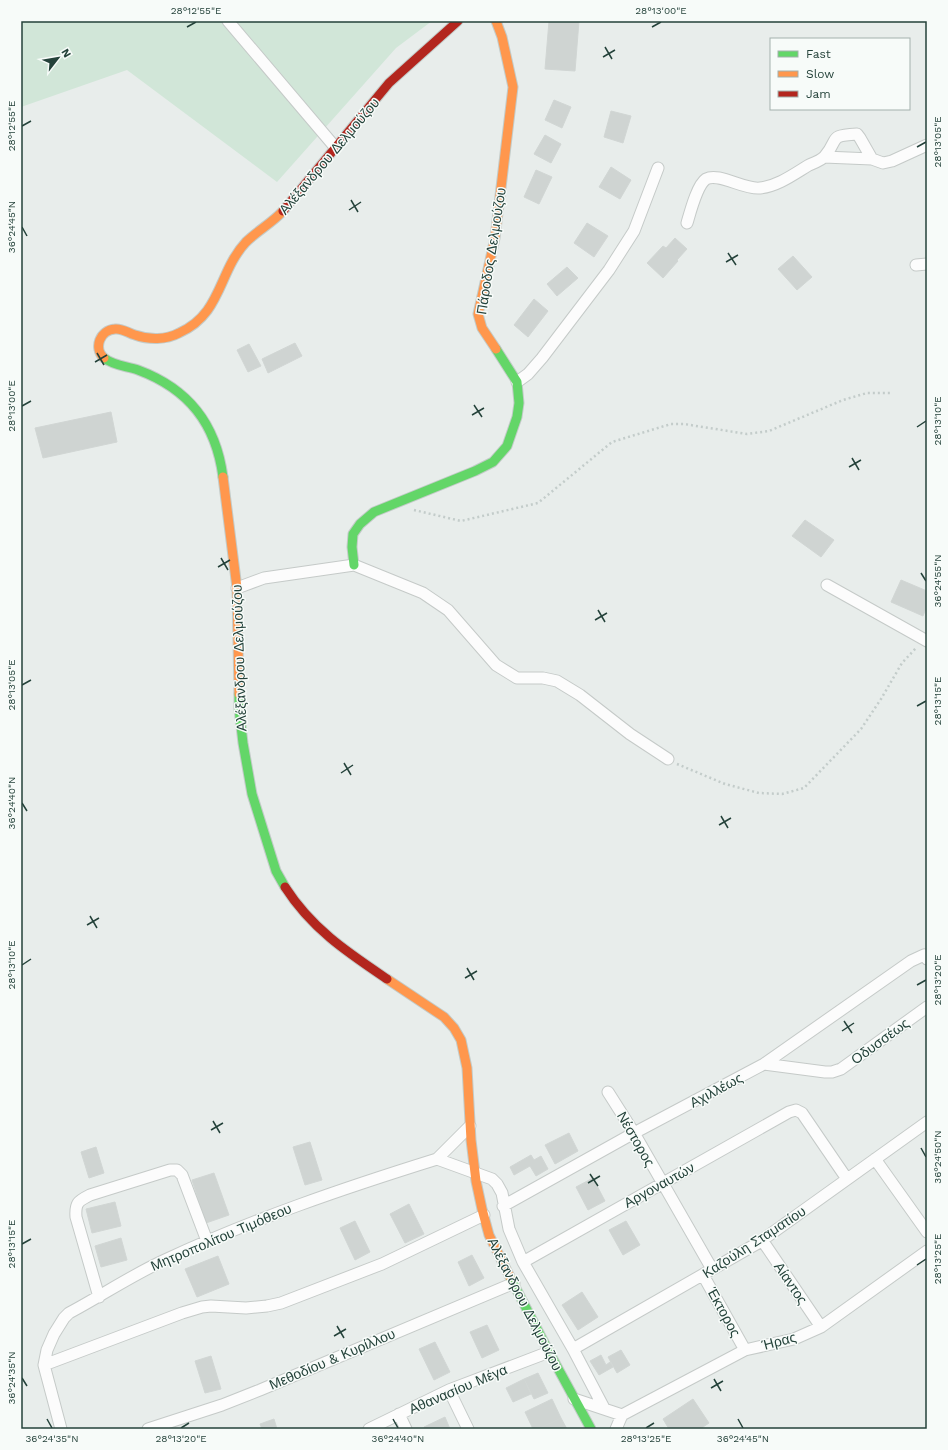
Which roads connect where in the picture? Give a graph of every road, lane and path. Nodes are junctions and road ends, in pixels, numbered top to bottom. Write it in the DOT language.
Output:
graph roads {
  1 [pos="228,21"];
  2 [pos="458,21"];
  3 [pos="496,21"];
  4 [pos="927,145"];
  5 [pos="335,147"];
  6 [pos="824,157"];
  7 [pos="872,159"];
  8 [pos="658,168"];
  9 [pos="687,224"];
  10 [pos="927,264"];
  11 [pos="916,265"];
  12 [pos="517,382"];
  13 [pos="890,393"];
  14 [pos="412,510"];
  15 [pos="354,566"];
  16 [pos="827,585"];
  17 [pos="237,588"];
  18 [pos="926,640"];
  19 [pos="668,759"];
  20 [pos="922,958"];
  21 [pos="927,1007"];
  22 [pos="764,1064"];
  23 [pos="608,1092"];
  24 [pos="927,1122"];
  25 [pos="470,1126"];
  26 [pos="634,1133"];
  27 [pos="437,1159"];
  28 [pos="875,1159"];
  29 [pos="476,1174"];
  30 [pos="847,1179"];
  31 [pos="662,1183"];
  32 [pos="503,1206"];
  33 [pos="484,1215"];
  34 [pos="927,1232"];
  35 [pos="762,1240"];
  36 [pos="207,1241"];
  37 [pos="927,1251"];
  38 [pos="523,1262"];
  39 [pos="707,1272"];
  40 [pos="514,1283"];
  41 [pos="99,1297"];
  42 [pos="821,1327"];
  43 [pos="573,1349"];
  44 [pos="745,1350"];
  45 [pos="549,1352"];
  46 [pos="44,1365"];
  47 [pos="449,1390"];
  48 [pos="574,1399"];
  49 [pos="604,1408"];
  50 [pos="399,1414"];
  51 [pos="622,1415"];
  52 [pos="61,1429"];
  53 [pos="148,1429"];
  54 [pos="368,1429"];
  55 [pos="406,1429"];
  56 [pos="468,1429"];
  57 [pos="591,1429"];
  58 [pos="616,1429"];
  1 -- 5 [label="street"];
  2 -- 5 [label="street, Αλέξανδρου Δελμούζου"];
  3 -- 12 [label="street, Πάροδος Δελμούζου"];
  4 -- 7 [label="street"];
  5 -- 17 [label="street, Αλέξανδρου Δελμούζου"];
  6 -- 7 [label="street"];
  6 -- 7 [label="street"];
  6 -- 9 [label="street"];
  8 -- 12 [label="street"];
  10 -- 11 [label="street"];
  12 -- 15 [label="street"];
  13 -- 14 [label="path"];
  15 -- 17 [label="street"];
  15 -- 19 [label="street"];
  16 -- 18 [label="street"];
  17 -- 25 [label="street, Αλέξανδρου Δελμούζου"];
  18 -- 19 [label="path"];
  20 -- 22 [label="street, Αχιλλέως"];
  21 -- 22 [label="street, Οδυσσέως"];
  22 -- 26 [label="street, Αχιλλέως"];
  23 -- 26 [label="street, Νέστορος"];
  24 -- 28 [label="street, Καζούλη Σταματίου"];
  25 -- 27 [label="street"];
  25 -- 29 [label="street, Αλέξανδρου Δελμούζου"];
  26 -- 31 [label="street, Νέστορος"];
  26 -- 32 [label="street, Αχιλλέως"];
  27 -- 29 [label="street"];
  27 -- 36 [label="street, Μητροπολίτου Τιμόθεου"];
  28 -- 30 [label="street, Καζούλη Σταματίου"];
  28 -- 34 [label="street"];
  29 -- 32 [label="street, Αλέξανδρου Δελμούζου"];
  29 -- 33 [label="street, Αλέξανδρου Δελμούζου"];
  30 -- 31 [label="street, Αργοναυτών"];
  30 -- 35 [label="street, Καζούλη Σταματίου"];
  31 -- 38 [label="street, Αργοναυτών"];
  31 -- 39 [label="street, Νέστορος"];
  32 -- 38 [label="street, Αλέξανδρου Δελμούζου"];
  33 -- 40 [label="street, Αλέξανδρου Δελμούζου"];
  33 -- 46 [label="street"];
  35 -- 39 [label="street, Καζούλη Σταματίου"];
  35 -- 42 [label="street, Αίαντος"];
  36 -- 41 [label="street, Μητροπολίτου Τιμόθεου"];
  36 -- 41 [label="street"];
  37 -- 42 [label="street, Ήρας"];
  38 -- 43 [label="street, Αλέξανδρου Δελμούζου"];
  39 -- 43 [label="street, Καζούλη Σταματίου"];
  39 -- 44 [label="street, Έκτορος"];
  40 -- 45 [label="street, Αλέξανδρου Δελμούζου"];
  40 -- 53 [label="street, Μεθοδίου & Κυρίλλου"];
  41 -- 46 [label="street, Μητροπολίτου Τιμόθεου"];
  42 -- 44 [label="street, Ήρας"];
  43 -- 49 [label="street, Αλέξανδρου Δελμούζου"];
  44 -- 51 [label="street, Ήρας"];
  45 -- 47 [label="street, Αθανασίου Μέγα"];
  45 -- 48 [label="street, Αλέξανδρου Δελμούζου"];
  46 -- 52 [label="street"];
  47 -- 50 [label="street, Αθανασίου Μέγα"];
  47 -- 56 [label="street"];
  48 -- 49 [label="street"];
  48 -- 57 [label="street, Αλέξανδρου Δελμούζου"];
  49 -- 51 [label="street"];
  50 -- 54 [label="street, Αθανασίου Μέγα"];
  50 -- 55 [label="street"];
  51 -- 58 [label="street"];
}
